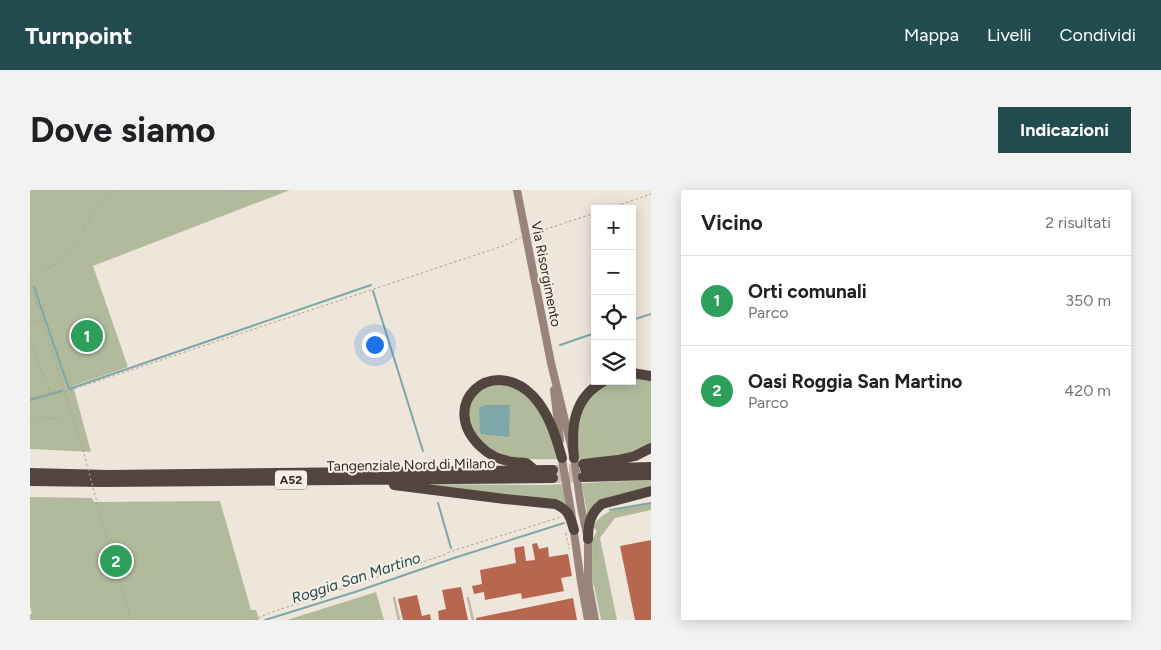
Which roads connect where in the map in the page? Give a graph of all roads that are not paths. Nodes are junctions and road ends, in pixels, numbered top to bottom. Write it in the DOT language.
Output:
graph roads {
  1 [pos="517,190"];
  2 [pos="551,363"];
  3 [pos="636,374"];
  4 [pos="651,376"];
  5 [pos="598,385"];
  6 [pos="651,448"];
  7 [pos="562,458"];
  8 [pos="574,458"];
  9 [pos="651,467"];
  10 [pos="535,470"];
  11 [pos="583,470"];
  12 [pos="30,473"];
  13 [pos="651,474"];
  14 [pos="30,480"];
  15 [pos="251,481"];
  16 [pos="651,491"];
  17 [pos="574,530"];
  18 [pos="588,539"];
  19 [pos="394,598"];
  20 [pos="468,598"];
  21 [pos="399,620"];
  22 [pos="473,620"];
  23 [pos="588,620"];
  24 [pos="595,620"];
  1 -- 2 [label="street, Via Risorgimento"];
  2 -- 7 [label="street, Via Risorgimento"];
  2 -- 8 [label="street, Via Risorgimento"];
  3 -- 4 [label="highway"];
  5 -- 8 [label="highway"];
  6 -- 11 [label="highway"];
  7 -- 10 [label="highway, A52"];
  7 -- 17 [label="street, Via Risorgimento"];
  8 -- 18 [label="street, Via Risorgimento"];
  9 -- 11 [label="highway"];
  10 -- 12 [label="highway, Tangenziale Nord di Milano / A52"];
  10 -- 15 [label="highway, Tangenziale Nord di Milano / A52"];
  11 -- 13 [label="highway"];
  14 -- 15 [label="highway, Tangenziale Nord di Milano / A52"];
  15 -- 17 [label="highway, A52"];
  16 -- 18 [label="highway"];
  17 -- 23 [label="street, Via Risorgimento"];
  18 -- 24 [label="street, Via Risorgimento"];
  19 -- 21 [label="lane"];
  20 -- 22 [label="lane"];
}
